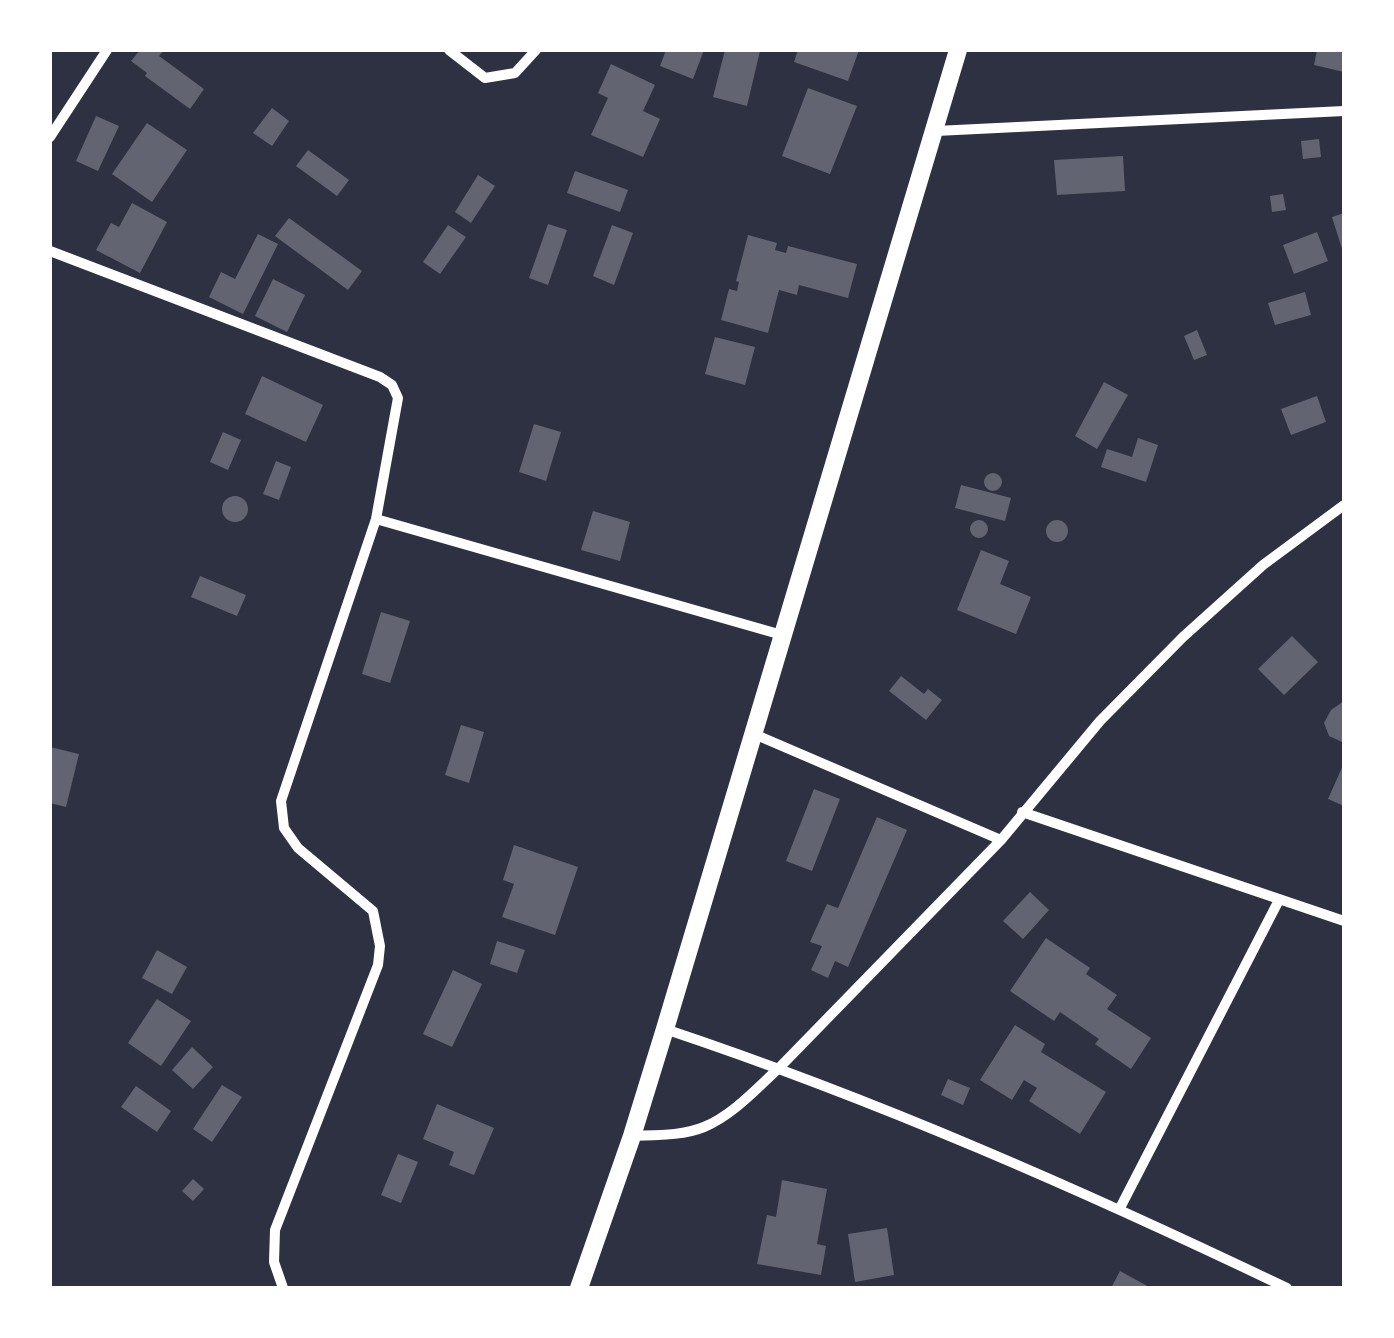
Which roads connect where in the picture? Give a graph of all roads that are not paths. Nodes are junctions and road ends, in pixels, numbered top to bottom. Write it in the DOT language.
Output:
graph roads {
  1 [pos="107,50"];
  2 [pos="449,50"];
  3 [pos="536,50"];
  4 [pos="958,50"];
  5 [pos="1344,111"];
  6 [pos="936,132"];
  7 [pos="50,137"];
  8 [pos="50,252"];
  9 [pos="1344,506"];
  10 [pos="376,519"];
  11 [pos="782,635"];
  12 [pos="754,734"];
  13 [pos="1022,812"];
  14 [pos="1001,840"];
  15 [pos="1278,900"];
  16 [pos="1344,920"];
  17 [pos="665,1029"];
  18 [pos="780,1067"];
  19 [pos="632,1136"];
  20 [pos="1120,1208"];
  21 [pos="282,1288"];
  22 [pos="579,1288"];
  23 [pos="1287,1288"];
  1 -- 7 [label="street"];
  2 -- 3 [label="street"];
  4 -- 6 [label="street"];
  5 -- 6 [label="street"];
  6 -- 11 [label="street"];
  8 -- 10 [label="street"];
  9 -- 13 [label="street"];
  10 -- 11 [label="street"];
  10 -- 21 [label="street"];
  11 -- 12 [label="street"];
  12 -- 14 [label="street"];
  12 -- 17 [label="street"];
  13 -- 14 [label="street"];
  13 -- 15 [label="street"];
  14 -- 18 [label="street"];
  15 -- 16 [label="street"];
  15 -- 20 [label="street"];
  17 -- 18 [label="street"];
  17 -- 19 [label="street"];
  18 -- 19 [label="street"];
  18 -- 20 [label="street"];
  19 -- 22 [label="street"];
  20 -- 23 [label="street"];
}
